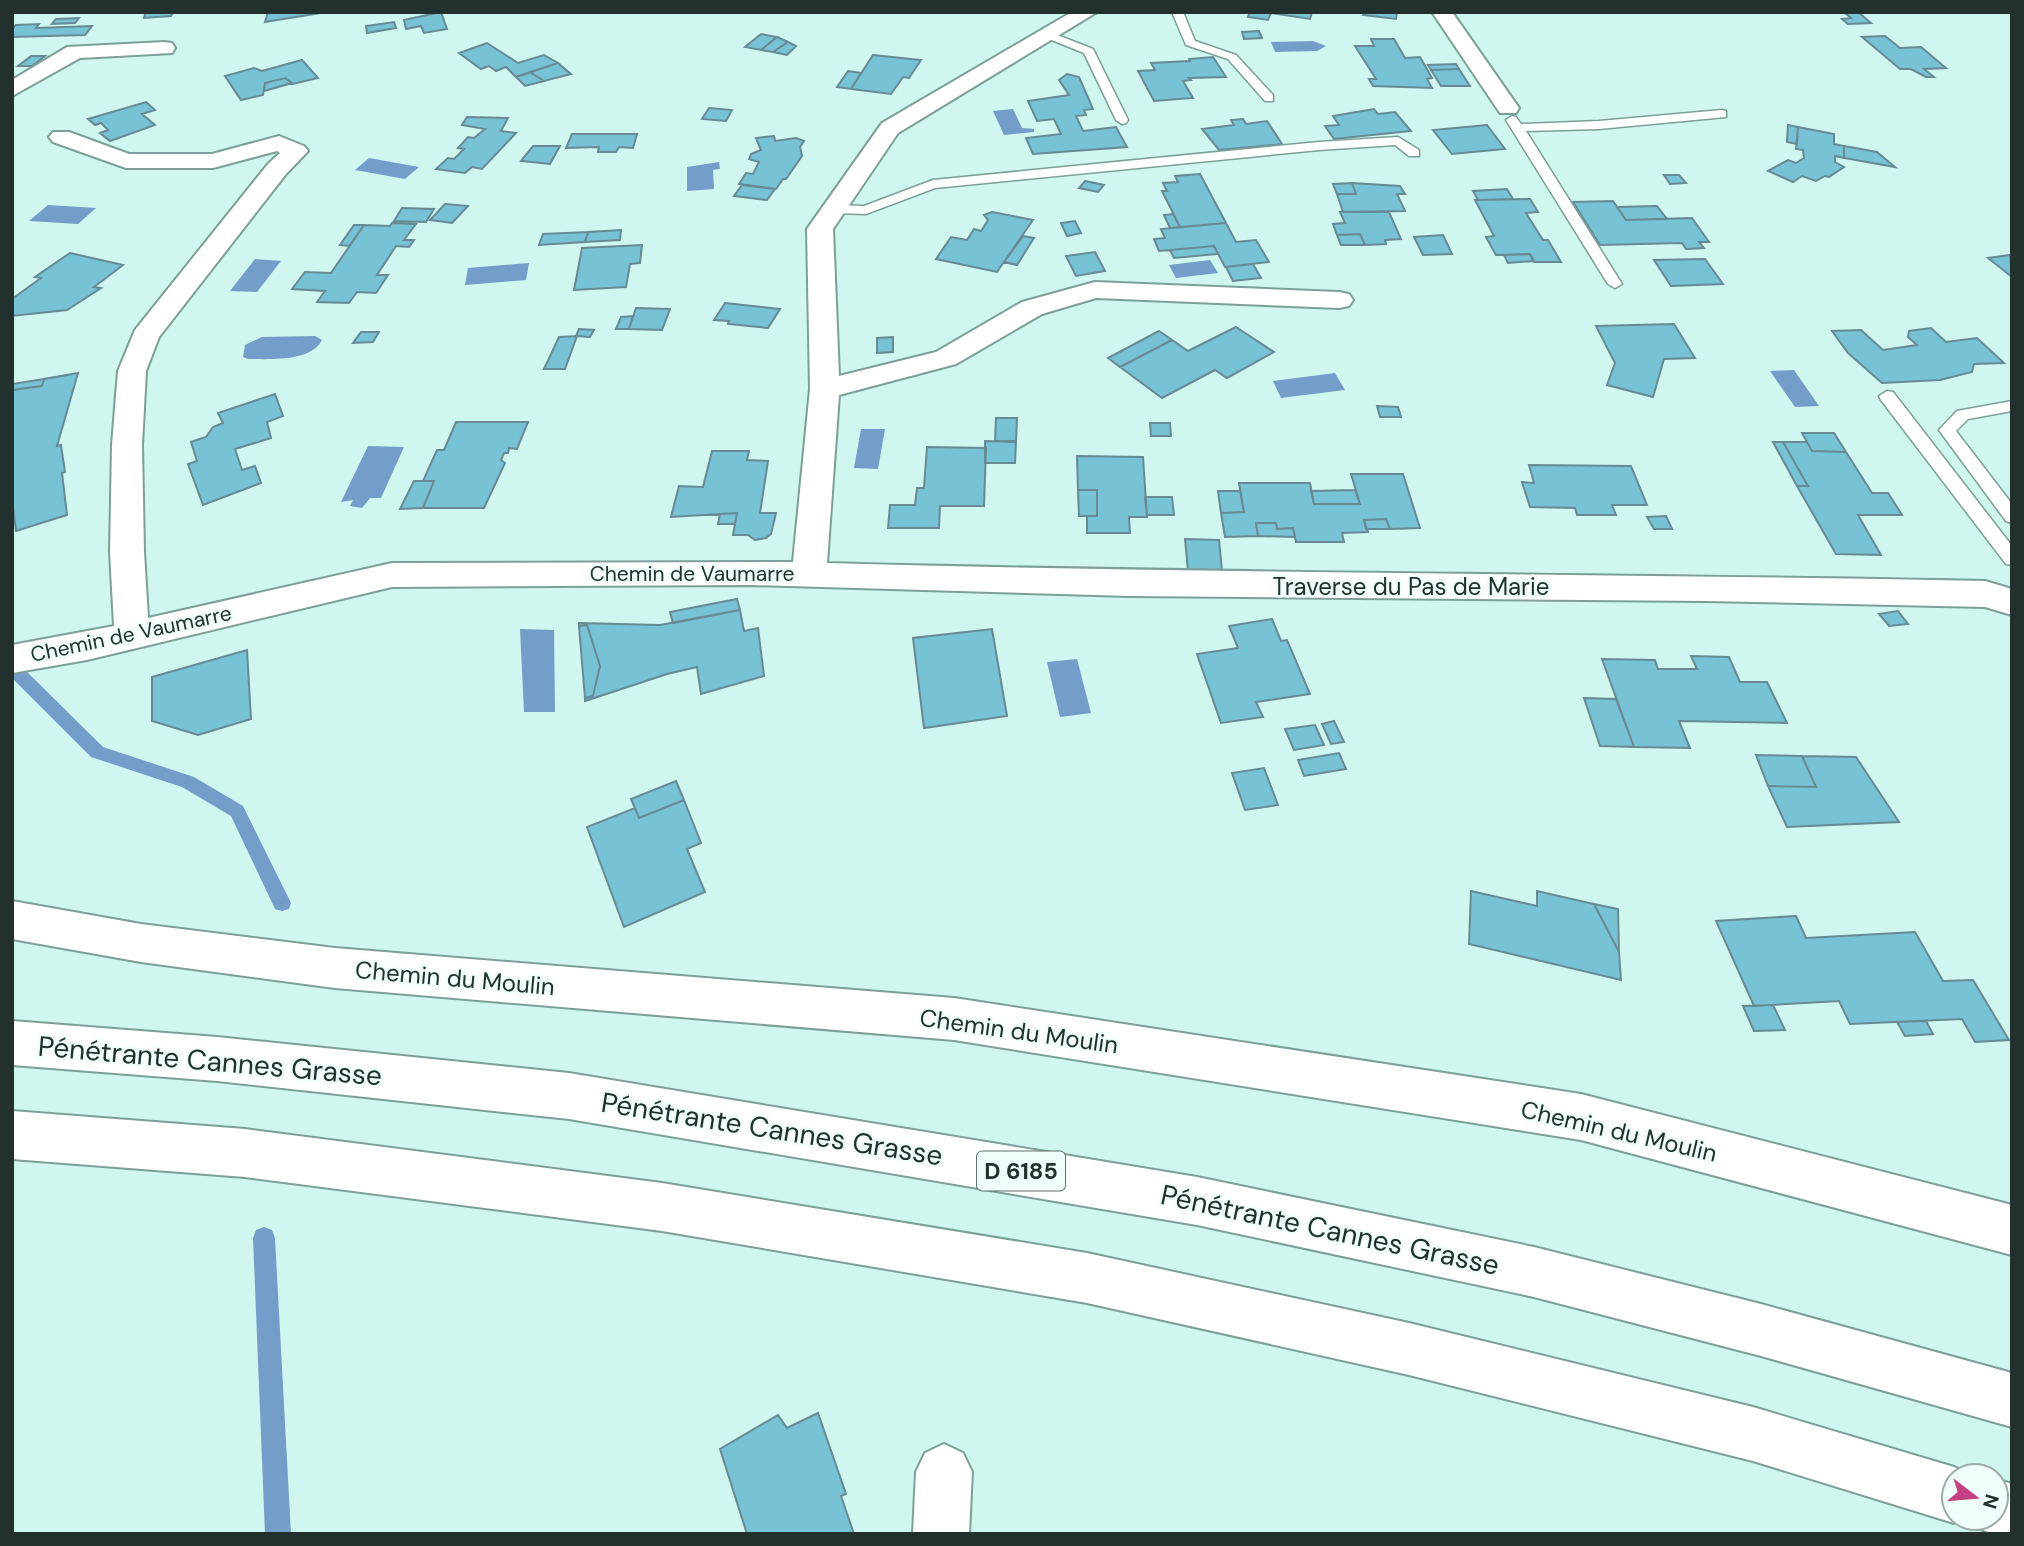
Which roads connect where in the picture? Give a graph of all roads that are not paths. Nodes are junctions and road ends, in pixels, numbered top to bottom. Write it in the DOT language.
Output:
graph roads {
  1 [pos="1087,12"];
  2 [pos="1177,12"];
  3 [pos="1442,12"];
  4 [pos="1048,35"];
  5 [pos="164,48"];
  6 [pos="12,89"];
  7 [pos="1269,98"];
  8 [pos="1722,114"];
  9 [pos="1512,118"];
  10 [pos="1122,120"];
  11 [pos="61,137"];
  12 [pos="1414,153"];
  13 [pos="834,209"];
  14 [pos="1615,284"];
  15 [pos="1339,300"];
  16 [pos="825,389"];
  17 [pos="1887,396"];
  18 [pos="2012,406"];
  19 [pos="2012,517"];
  20 [pos="2012,559"];
  21 [pos="809,574"];
  22 [pos="2012,603"];
  23 [pos="132,635"];
  24 [pos="26,657"];
  25 [pos="12,920"];
  26 [pos="12,1043"];
  27 [pos="12,1135"];
  28 [pos="2012,1230"];
  29 [pos="2012,1400"];
  30 [pos="944,1472"];
  31 [pos="1940,1490"];
  32 [pos="941,1534"];
  1 -- 4 [label="main road, Chemin de Vaumarre"];
  2 -- 7 [label="lane"];
  3 -- 9 [label="main road"];
  4 -- 10 [label="lane"];
  4 -- 13 [label="main road, Chemin de Vaumarre"];
  5 -- 6 [label="main road"];
  8 -- 9 [label="lane"];
  9 -- 14 [label="lane"];
  11 -- 23 [label="main road"];
  12 -- 13 [label="lane"];
  13 -- 16 [label="main road, Chemin de Vaumarre"];
  15 -- 16 [label="main road"];
  16 -- 21 [label="main road, Chemin de Vaumarre"];
  17 -- 20 [label="lane"];
  18 -- 19 [label="lane"];
  21 -- 22 [label="main road, Traverse du Pas de Marie"];
  21 -- 23 [label="main road, Chemin de Vaumarre"];
  23 -- 24 [label="main road, Chemin de Vaumarre"];
  25 -- 28 [label="main road, Chemin du Moulin"];
  26 -- 29 [label="main road, Pénétrante Cannes Grasse / D 6185"];
  27 -- 31 [label="main road"];
  30 -- 32 [label="main road"];
}
